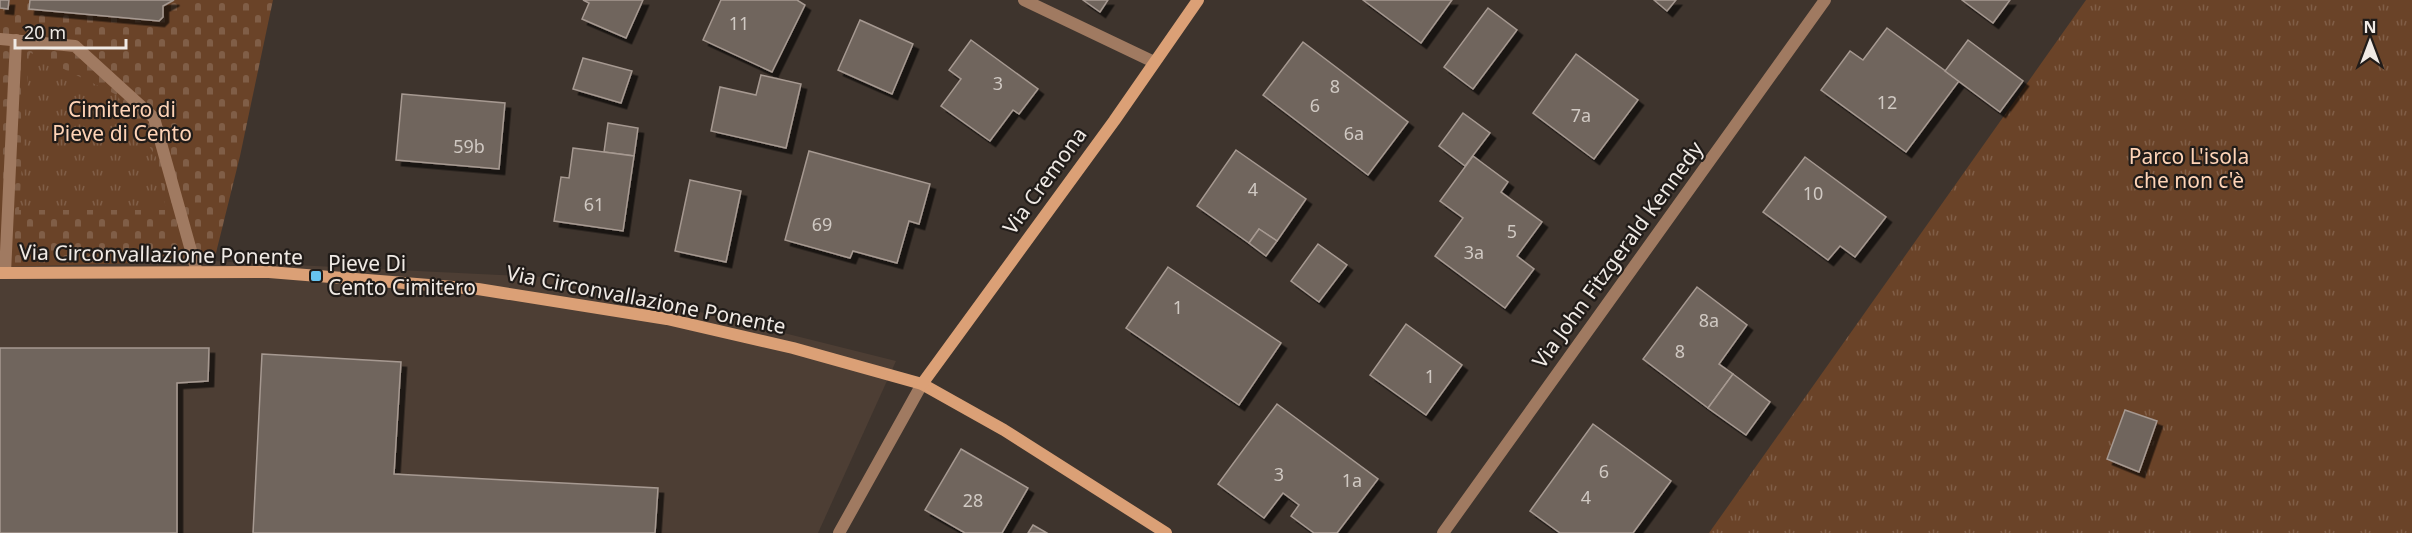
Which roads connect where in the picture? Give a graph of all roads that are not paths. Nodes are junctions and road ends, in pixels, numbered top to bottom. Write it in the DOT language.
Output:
graph roads {
  1 [pos="1024,0"];
  2 [pos="1198,0"];
  3 [pos="1825,0"];
  4 [pos="0,39"];
  5 [pos="16,40"];
  6 [pos="1155,62"];
  7 [pos="197,272"];
  8 [pos="3,273"];
  9 [pos="922,384"];
  10 [pos="839,533"];
  11 [pos="1166,533"];
  12 [pos="1443,533"];
  1 -- 6 [label="street"];
  2 -- 6 [label="main road, Via Cremona"];
  3 -- 12 [label="street, Via John Fitzgerald Kennedy"];
  4 -- 5 [label="street"];
  5 -- 7 [label="street"];
  5 -- 8 [label="street"];
  6 -- 9 [label="main road, Via Cremona"];
  7 -- 8 [label="main road, Via Circonvallazione Ponente"];
  7 -- 9 [label="main road, Via Circonvallazione Ponente"];
  9 -- 10 [label="street"];
  9 -- 11 [label="main road, Via Circonvallazione Ponente"];
}
